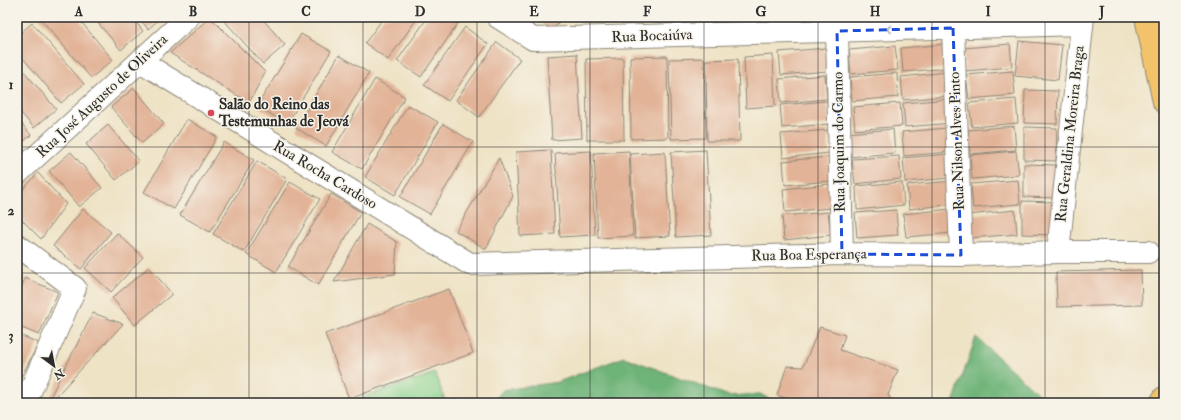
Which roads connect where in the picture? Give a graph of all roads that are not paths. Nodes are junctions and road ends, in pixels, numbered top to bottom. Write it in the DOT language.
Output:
graph roads {
  1 [pos="188,17"];
  2 [pos="498,17"];
  3 [pos="1082,20"];
  4 [pos="1147,22"];
  5 [pos="846,26"];
  6 [pos="953,28"];
  7 [pos="140,61"];
  8 [pos="1164,102"];
  9 [pos="17,174"];
  10 [pos="17,245"];
  11 [pos="1058,252"];
  12 [pos="1148,252"];
  13 [pos="842,254"];
  14 [pos="961,255"];
  15 [pos="470,264"];
  16 [pos="1164,398"];
  17 [pos="25,403"];
  18 [pos="1161,403"];
  1 -- 7 [label="street, Rua José Augusto de Oliveira"];
  2 -- 5 [label="street, Rua Bocaiúva"];
  3 -- 6 [label="street, Rua Bocaiúva"];
  3 -- 11 [label="street, Rua Geraldina Moreira Braga"];
  4 -- 8 [label="highway"];
  6 -- 5 [label="street, Rua Bocaiúva, one-way"];
  5 -- 13 [label="street, Rua Joaquim do Carmo"];
  6 -- 14 [label="street, Rua Nilson Alves Pinto"];
  7 -- 9 [label="street, Rua José Augusto de Oliveira"];
  7 -- 15 [label="street, Rua Rocha Cardoso"];
  10 -- 17 [label="street"];
  11 -- 12 [label="street, Rua Boa Esperança"];
  11 -- 14 [label="street, Rua Boa Esperança"];
  13 -- 14 [label="street, Rua Boa Esperança"];
  13 -- 15 [label="street, Rua Boa Esperança"];
  16 -- 18 [label="highway"];
}
